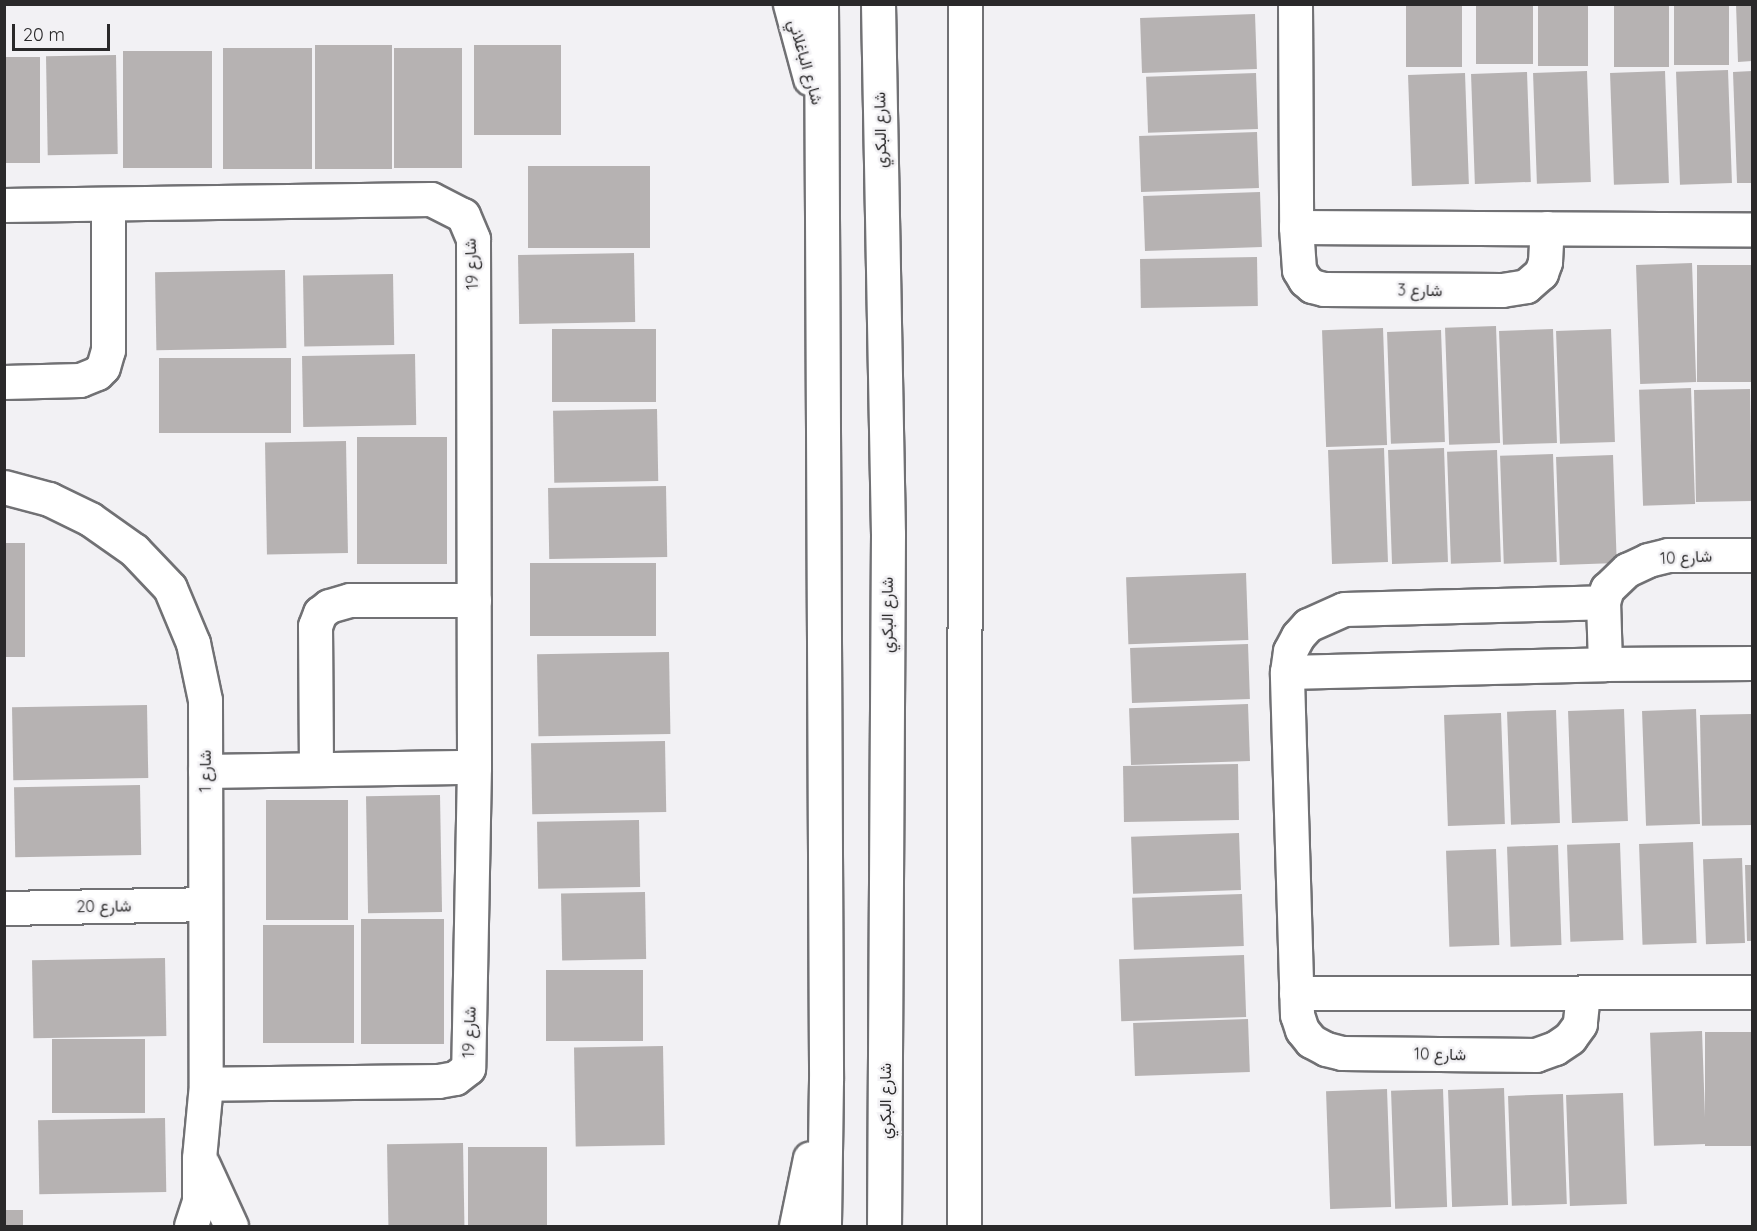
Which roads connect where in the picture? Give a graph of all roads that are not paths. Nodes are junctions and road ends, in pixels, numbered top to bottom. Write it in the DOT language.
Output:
graph roads {
  1 [pos="789,4"];
  2 [pos="821,4"];
  3 [pos="878,4"];
  4 [pos="965,4"];
  5 [pos="1295,4"];
  6 [pos="822,120"];
  7 [pos="4,205"];
  8 [pos="108,205"];
  9 [pos="1296,227"];
  10 [pos="1547,228"];
  11 [pos="1752,229"];
  12 [pos="4,382"];
  13 [pos="4,487"];
  14 [pos="1752,555"];
  15 [pos="474,600"];
  16 [pos="1603,602"];
  17 [pos="1752,663"];
  18 [pos="1605,664"];
  19 [pos="1287,672"];
  20 [pos="474,767"];
  21 [pos="316,768"];
  22 [pos="205,771"];
  23 [pos="204,904"];
  24 [pos="4,908"];
  25 [pos="1752,992"];
  26 [pos="1296,993"];
  27 [pos="1583,993"];
  28 [pos="826,1080"];
  29 [pos="206,1084"];
  30 [pos="199,1158"];
  31 [pos="191,1227"];
  32 [pos="231,1227"];
  33 [pos="796,1227"];
  34 [pos="824,1227"];
  35 [pos="884,1227"];
  36 [pos="964,1227"];
  1 -- 6 [label="street, شارع الباغلاني"];
  2 -- 6 [label="street"];
  3 -- 35 [label="street, شارع البكري"];
  4 -- 36 [label="street"];
  5 -- 9 [label="street, شارع 3"];
  6 -- 28 [label="street"];
  7 -- 8 [label="street, شارع 19"];
  8 -- 12 [label="street"];
  8 -- 15 [label="street, شارع 19"];
  9 -- 10 [label="street"];
  9 -- 10 [label="street, شارع 3"];
  10 -- 11 [label="street"];
  13 -- 22 [label="street, شارع 1"];
  14 -- 16 [label="street, شارع 10"];
  15 -- 20 [label="street, شارع 19"];
  15 -- 21 [label="street"];
  16 -- 18 [label="street"];
  16 -- 19 [label="street, شارع 10"];
  17 -- 18 [label="street"];
  18 -- 19 [label="street"];
  19 -- 26 [label="street, شارع 10"];
  20 -- 21 [label="street"];
  20 -- 29 [label="street, شارع 19"];
  21 -- 22 [label="street"];
  22 -- 23 [label="street, شارع 1"];
  23 -- 24 [label="street, شارع 20"];
  23 -- 29 [label="street, شارع 1"];
  25 -- 27 [label="street"];
  26 -- 27 [label="street"];
  26 -- 27 [label="street, شارع 10"];
  28 -- 33 [label="street"];
  28 -- 34 [label="street"];
  29 -- 30 [label="street, شارع 1"];
  30 -- 31 [label="street, شارع 1"];
  30 -- 32 [label="street"];
}
